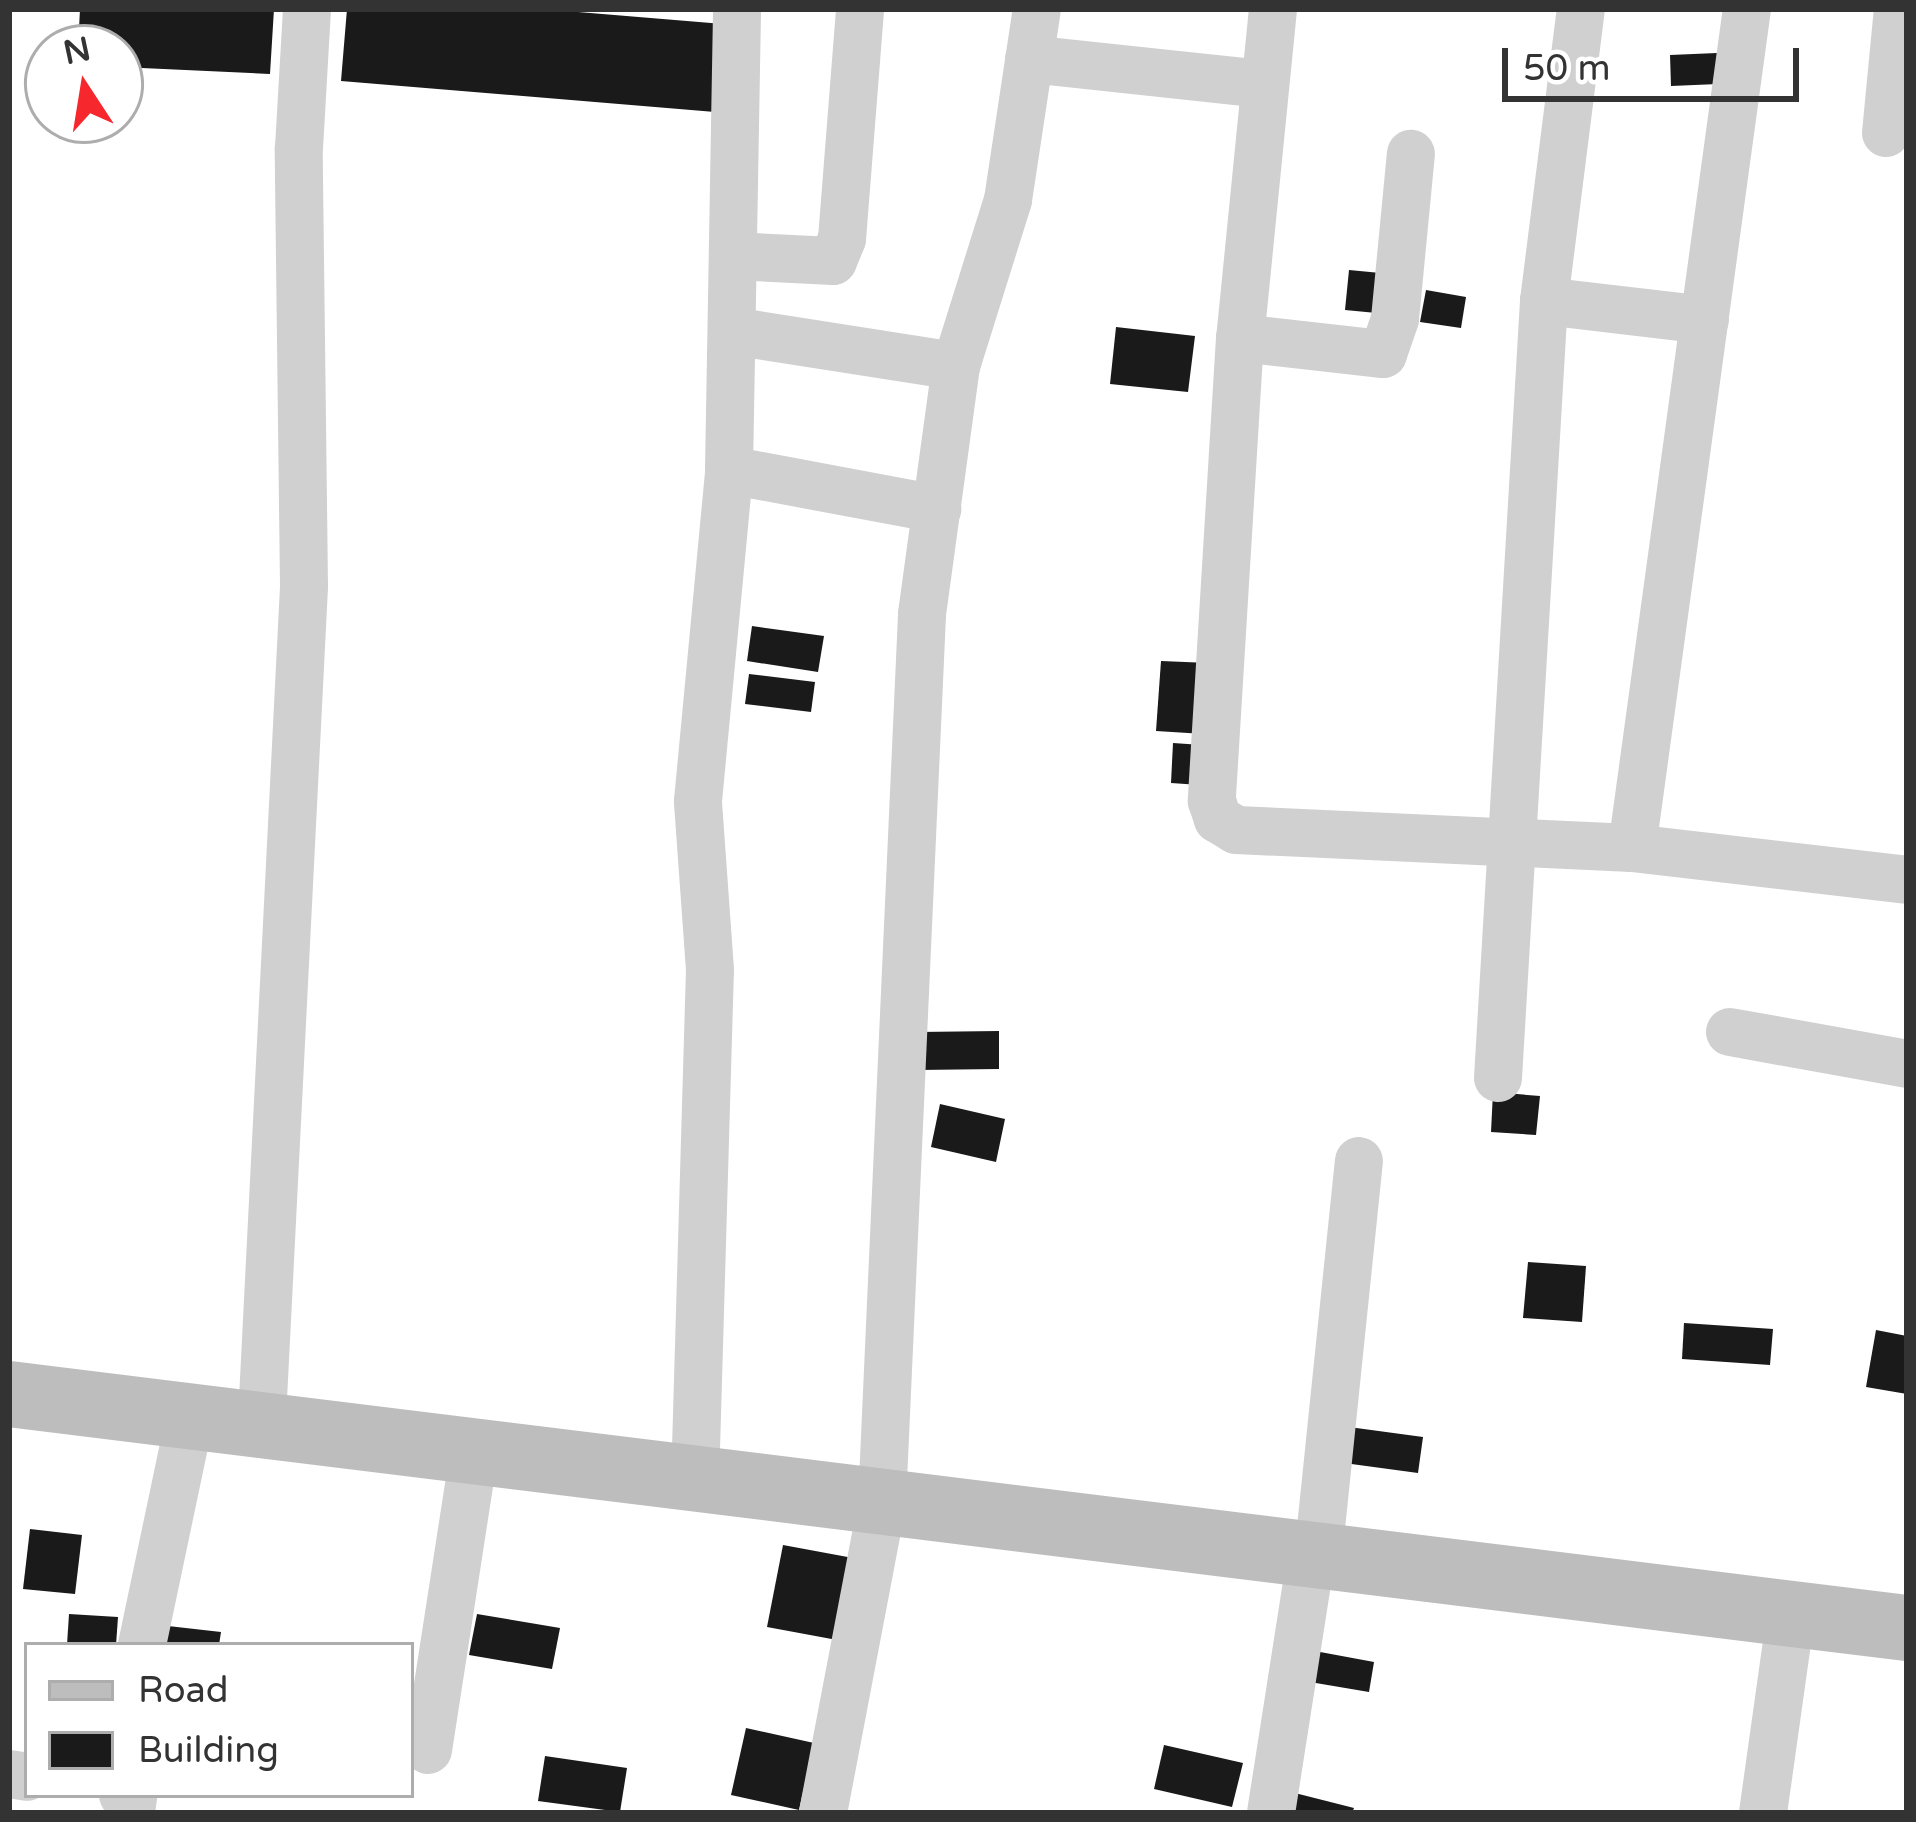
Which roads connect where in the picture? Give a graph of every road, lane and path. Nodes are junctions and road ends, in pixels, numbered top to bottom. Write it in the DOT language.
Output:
graph roads {
  1 [pos="307,9"];
  2 [pos="737,9"];
  3 [pos="860,9"];
  4 [pos="1037,9"];
  5 [pos="1273,9"];
  6 [pos="1581,9"];
  7 [pos="1748,9"];
  8 [pos="1898,9"];
  9 [pos="1029,59"];
  10 [pos="1262,84"];
  11 [pos="1886,133"];
  12 [pos="1411,154"];
  13 [pos="733,256"];
  14 [pos="1544,301"];
  15 [pos="1705,320"];
  16 [pos="732,331"];
  17 [pos="1240,338"];
  18 [pos="956,366"];
  19 [pos="729,470"];
  20 [pos="937,509"];
  21 [pos="1514,840"];
  22 [pos="1632,848"];
  23 [pos="1907,880"];
  24 [pos="1730,1032"];
  25 [pos="1907,1064"];
  26 [pos="1498,1078"];
  27 [pos="1359,1161"];
  28 [pos="9,1394"];
  29 [pos="191,1413"];
  30 [pos="262,1419"];
  31 [pos="474,1452"];
  32 [pos="695,1483"];
  33 [pos="882,1503"];
  34 [pos="1314,1557"];
  35 [pos="1792,1614"];
  36 [pos="1907,1628"];
  37 [pos="143,1642"];
  38 [pos="428,1750"];
  39 [pos="823,1813"];
  40 [pos="1270,1813"];
  41 [pos="1763,1813"];
  1 -- 30 [label="street"];
  2 -- 13 [label="street"];
  3 -- 13 [label="street"];
  4 -- 9 [label="street"];
  5 -- 10 [label="street"];
  6 -- 14 [label="street"];
  7 -- 15 [label="street"];
  8 -- 11 [label="street"];
  9 -- 10 [label="street"];
  9 -- 18 [label="street"];
  10 -- 17 [label="street"];
  12 -- 17 [label="street"];
  13 -- 16 [label="street"];
  14 -- 15 [label="street"];
  14 -- 21 [label="street"];
  15 -- 22 [label="street"];
  16 -- 18 [label="street"];
  16 -- 19 [label="street"];
  17 -- 21 [label="street"];
  18 -- 20 [label="street"];
  19 -- 20 [label="street"];
  19 -- 32 [label="street"];
  20 -- 33 [label="street"];
  21 -- 22 [label="street"];
  21 -- 26 [label="street"];
  22 -- 23 [label="street"];
  24 -- 25 [label="street"];
  27 -- 34 [label="street"];
  28 -- 29 [label="main road"];
  29 -- 30 [label="main road"];
  29 -- 37 [label="street"];
  30 -- 31 [label="main road"];
  31 -- 32 [label="main road"];
  31 -- 38 [label="street"];
  32 -- 33 [label="main road"];
  33 -- 34 [label="main road"];
  33 -- 39 [label="street"];
  34 -- 35 [label="main road"];
  34 -- 40 [label="street"];
  35 -- 36 [label="main road"];
  35 -- 41 [label="street"];
}
